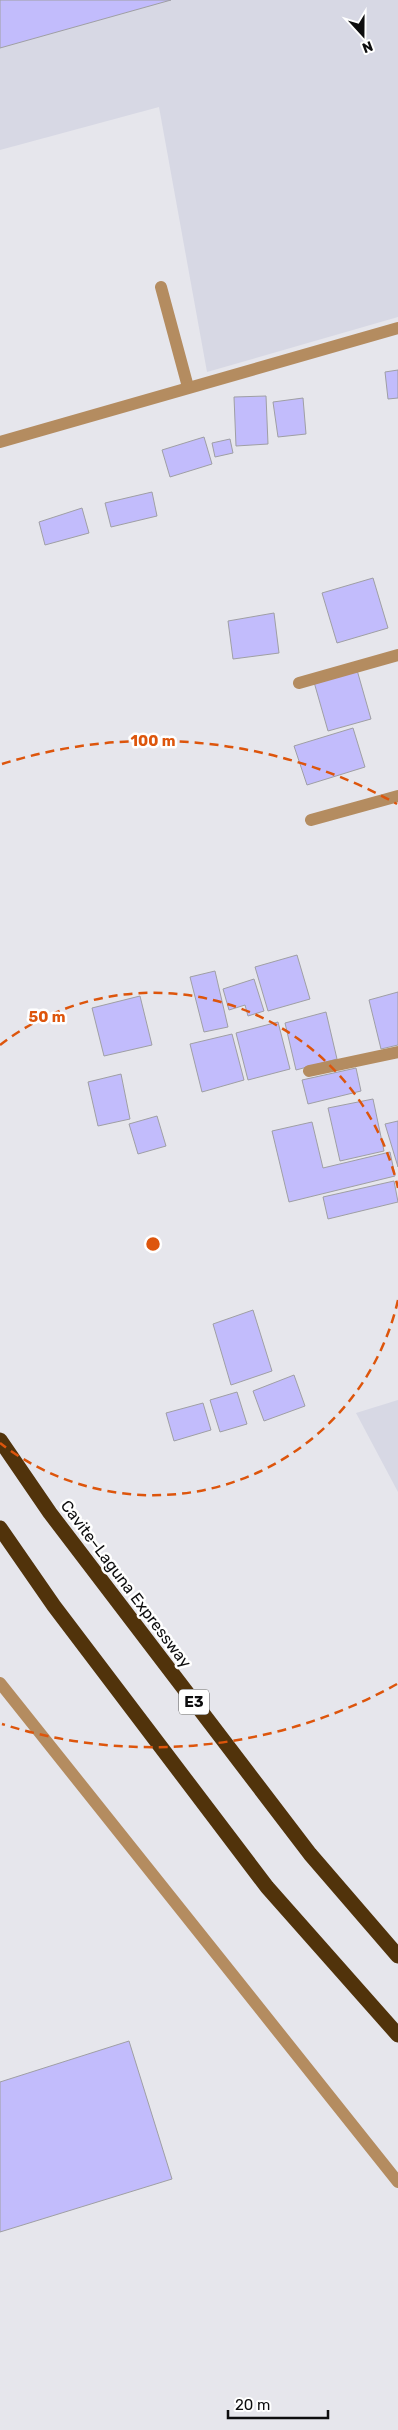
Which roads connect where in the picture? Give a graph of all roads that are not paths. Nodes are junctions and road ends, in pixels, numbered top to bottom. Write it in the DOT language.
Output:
graph roads {
  1 [pos="161,286"];
  2 [pos="398,328"];
  3 [pos="188,388"];
  4 [pos="0,442"];
  5 [pos="398,655"];
  6 [pos="299,683"];
  7 [pos="398,796"];
  8 [pos="311,820"];
  9 [pos="398,1052"];
  10 [pos="309,1071"];
  11 [pos="0,1440"];
  12 [pos="0,1528"];
  13 [pos="0,1683"];
  14 [pos="398,1956"];
  15 [pos="398,2035"];
  16 [pos="398,2182"];
  1 -- 3 [label="street"];
  2 -- 3 [label="street"];
  3 -- 4 [label="street"];
  5 -- 6 [label="street"];
  7 -- 8 [label="street"];
  9 -- 10 [label="street"];
  11 -- 14 [label="highway, Cavite–Laguna Expressway / E3"];
  12 -- 15 [label="highway"];
  13 -- 16 [label="street"];
}
